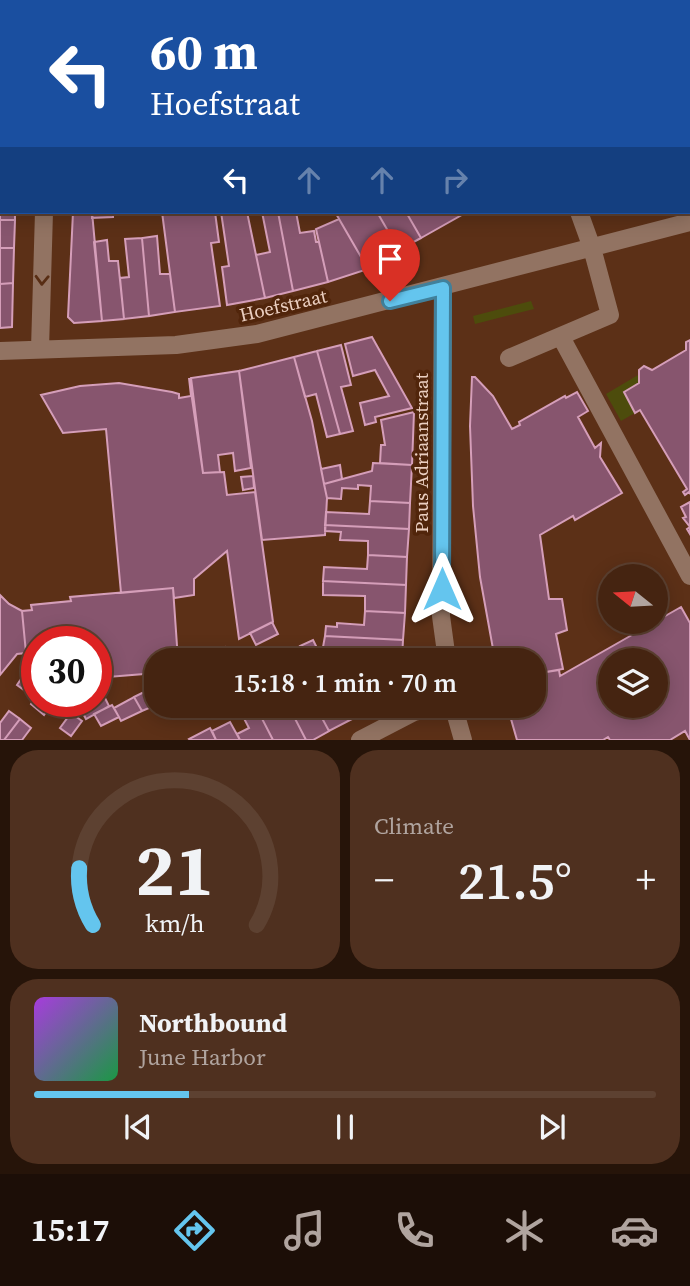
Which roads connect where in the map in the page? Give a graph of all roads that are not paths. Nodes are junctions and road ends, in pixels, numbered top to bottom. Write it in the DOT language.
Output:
graph roads {
  1 [pos="44,214"];
  2 [pos="580,214"];
  3 [pos="690,222"];
  4 [pos="592,248"];
  5 [pos="443,288"];
  6 [pos="561,337"];
  7 [pos="40,349"];
  8 [pos="0,351"];
  9 [pos="509,359"];
  10 [pos="690,576"];
  11 [pos="445,648"];
  12 [pos="402,718"];
  13 [pos="457,718"];
  14 [pos="360,740"];
  15 [pos="463,740"];
  1 -- 7 [label="street, one-way"];
  2 -- 4 [label="street"];
  3 -- 4 [label="street, Hoefstraat"];
  4 -- 5 [label="street, Hoefstraat"];
  4 -- 6 [label="street"];
  5 -- 7 [label="street, Hoefstraat"];
  5 -- 11 [label="street, Paus Adriaanstraat"];
  6 -- 9 [label="street"];
  6 -- 10 [label="street"];
  7 -- 8 [label="street, Hoefstraat"];
  12 -- 14 [label="street"];
  13 -- 15 [label="street"];
}
